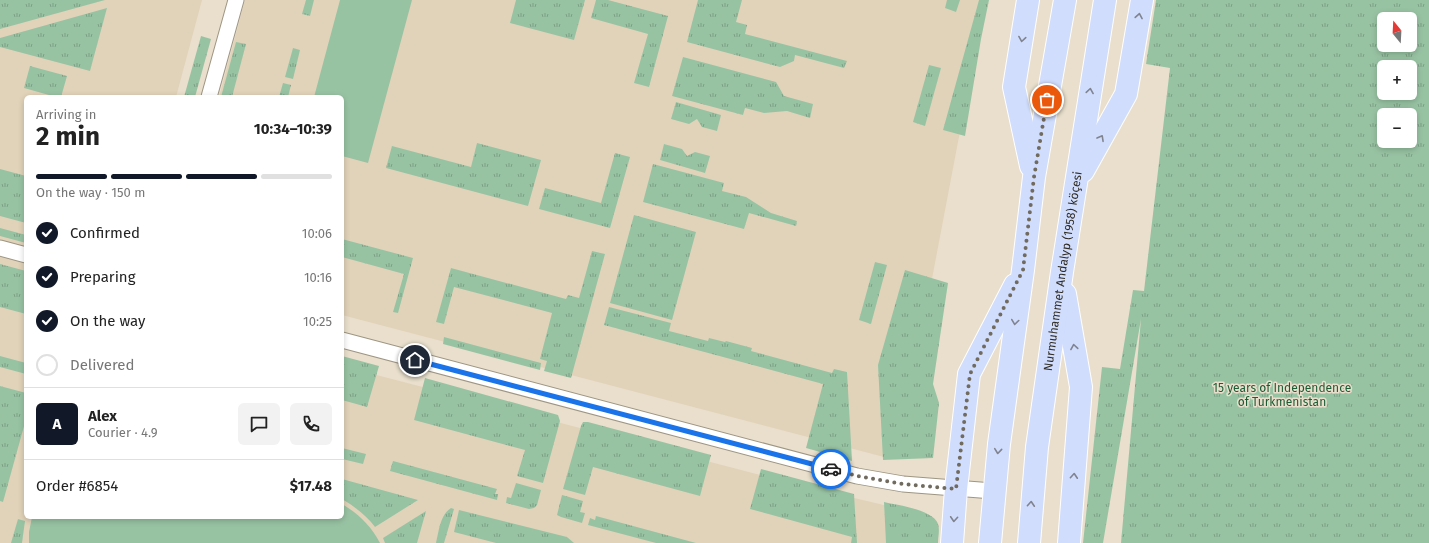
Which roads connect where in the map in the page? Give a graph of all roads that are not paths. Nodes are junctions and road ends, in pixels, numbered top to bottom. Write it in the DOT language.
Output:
graph roads {
  1 [pos="236,0"];
  2 [pos="1028,0"];
  3 [pos="1065,0"];
  4 [pos="1106,0"];
  5 [pos="1142,0"];
  6 [pos="210,95"];
  7 [pos="1034,177"];
  8 [pos="1075,185"];
  9 [pos="0,248"];
  10 [pos="24,254"];
  11 [pos="1023,270"];
  12 [pos="1062,272"];
  13 [pos="344,341"];
  14 [pos="956,489"];
  15 [pos="993,491"];
  16 [pos="952,543"];
  17 [pos="990,543"];
  18 [pos="1029,543"];
  19 [pos="1069,543"];
  1 -- 6 [label="street"];
  2 -- 7 [label="main road, one-way"];
  3 -- 7 [label="main road"];
  8 -- 4 [label="main road, Nurmuhammet Andalyp (1958) köçesi, one-way"];
  8 -- 5 [label="main road, one-way"];
  7 -- 11 [label="main road"];
  8 -- 12 [label="main road, Nurmuhammet Andalyp (1958) köçesi"];
  9 -- 10 [label="street"];
  11 -- 14 [label="main road"];
  11 -- 15 [label="main road, one-way"];
  18 -- 12 [label="main road, Nurmuhammet Andalyp (1958) köçesi, one-way"];
  19 -- 12 [label="main road, one-way"];
  13 -- 14 [label="street"];
  14 -- 15 [label="street"];
  14 -- 16 [label="main road, one-way"];
  15 -- 17 [label="main road"];
}
